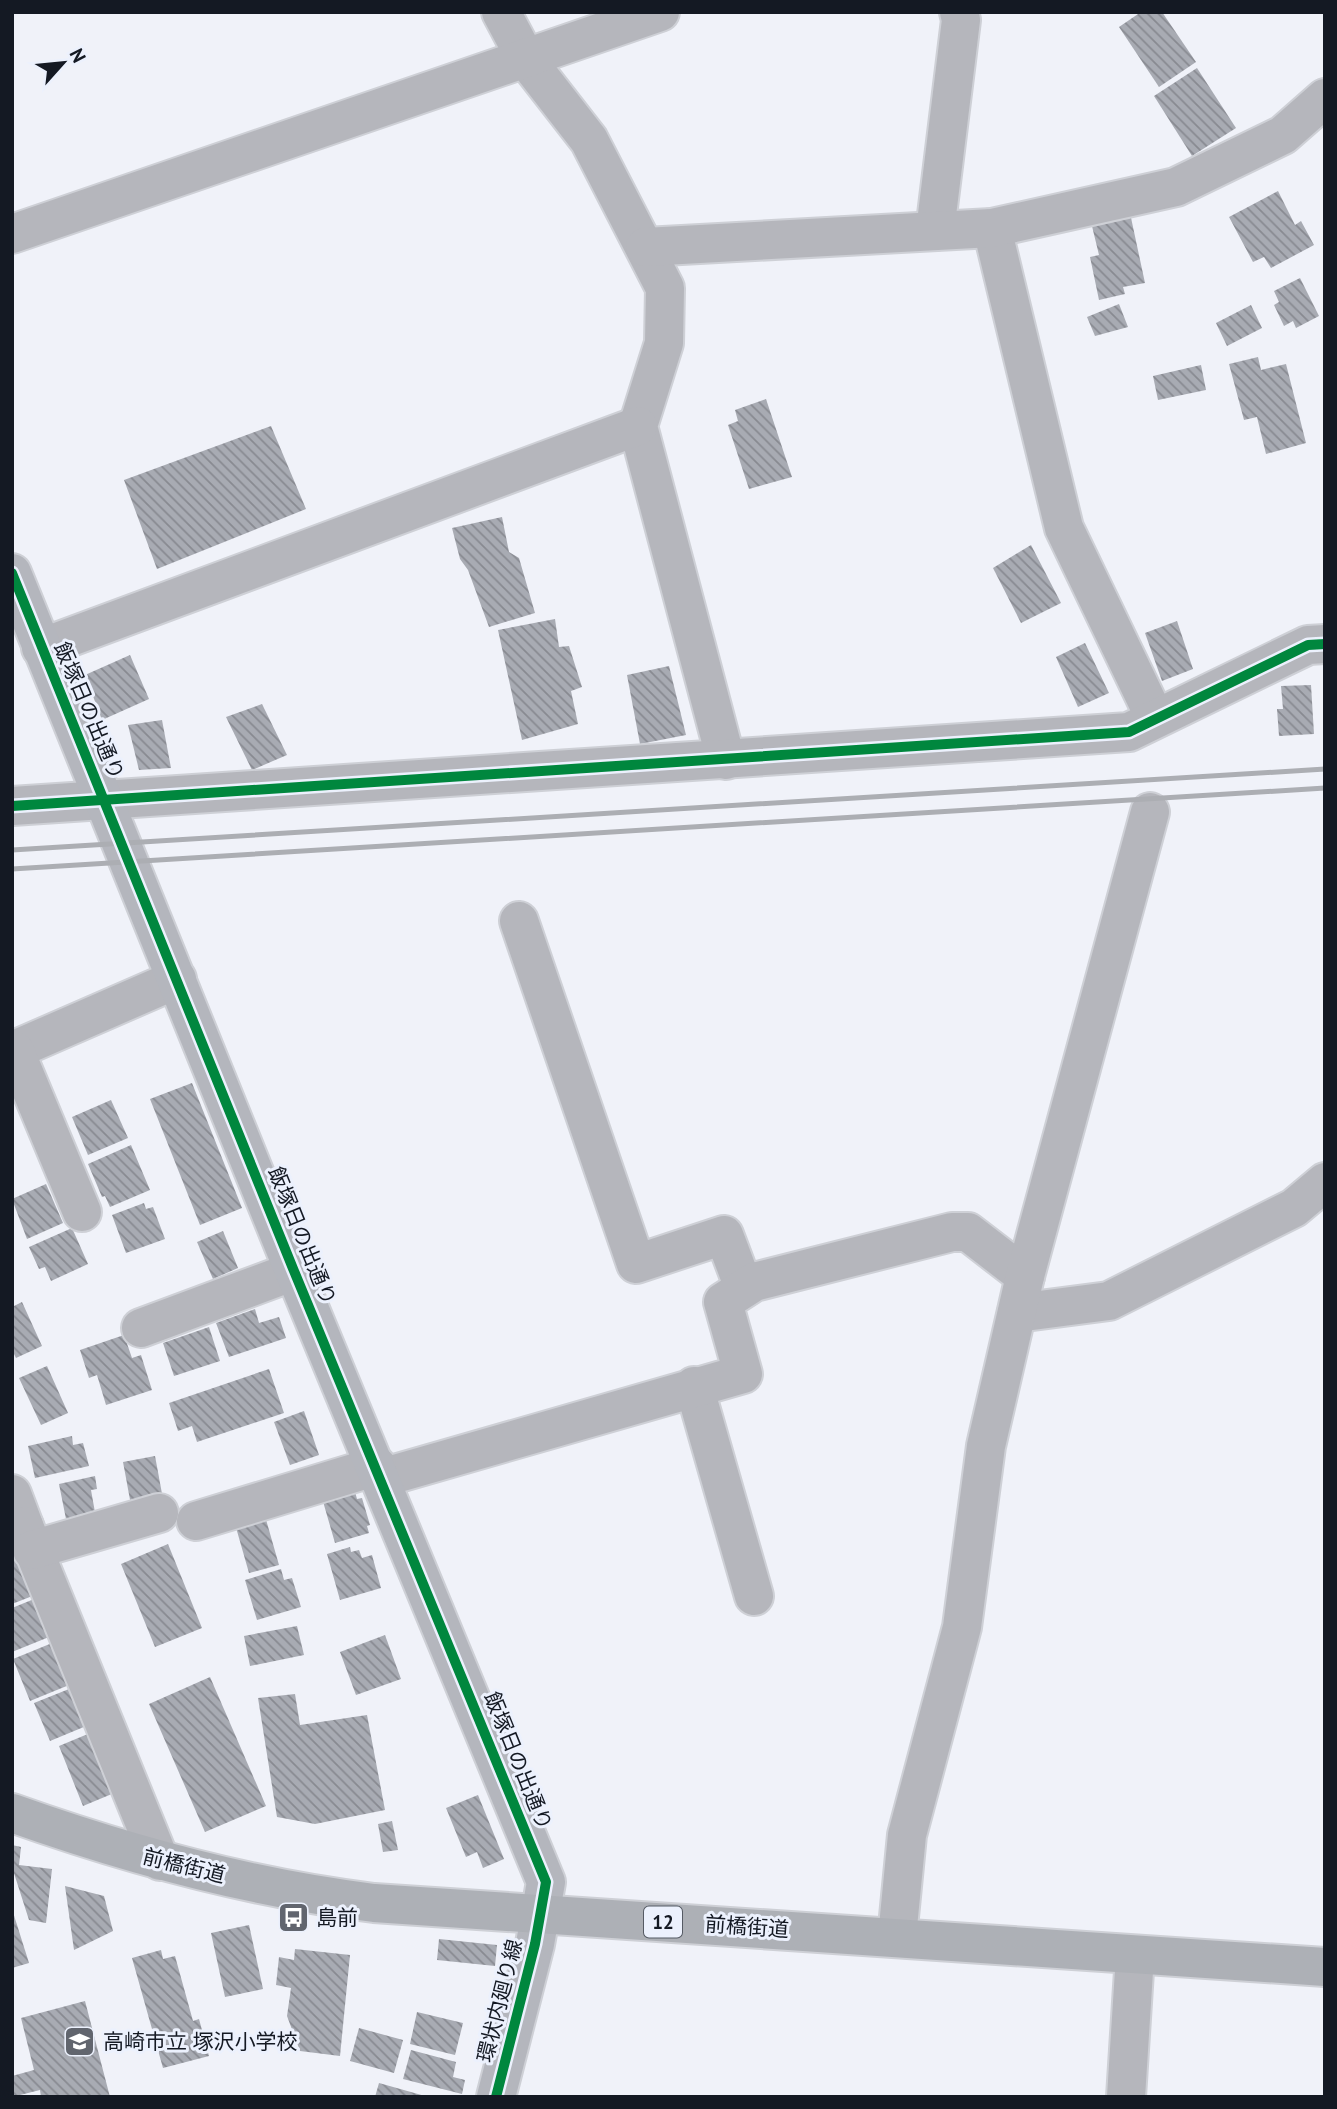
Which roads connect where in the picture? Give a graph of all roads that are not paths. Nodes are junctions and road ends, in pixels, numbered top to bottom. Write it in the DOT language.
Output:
graph roads {
  1 [pos="501,12"];
  2 [pos="660,12"];
  3 [pos="959,12"];
  4 [pos="526,60"];
  5 [pos="1325,98"];
  6 [pos="992,229"];
  7 [pos="935,231"];
  8 [pos="12,234"];
  9 [pos="645,247"];
  10 [pos="638,426"];
  11 [pos="12,573"];
  12 [pos="1325,644"];
  13 [pos="41,648"];
  14 [pos="1155,718"];
  15 [pos="726,760"];
  16 [pos="106,802"];
  17 [pos="12,807"];
  18 [pos="1150,812"];
  19 [pos="519,921"];
  20 [pos="177,979"];
  21 [pos="13,1051"];
  22 [pos="1325,1182"];
  23 [pos="82,1212"];
  24 [pos="294,1271"];
  25 [pos="1025,1276"];
  26 [pos="744,1289"];
  27 [pos="1017,1313"];
  28 [pos="141,1328"];
  29 [pos="694,1386"];
  30 [pos="379,1472"];
  31 [pos="159,1513"];
  32 [pos="196,1521"];
  33 [pos="20,1525"];
  34 [pos="754,1596"];
  35 [pos="12,1813"];
  36 [pos="160,1861"];
  37 [pos="539,1914"];
  38 [pos="897,1937"];
  39 [pos="1135,1955"];
  40 [pos="1325,1967"];
  41 [pos="496,2097"];
  42 [pos="1126,2097"];
  1 -- 4 [label="street"];
  2 -- 4 [label="street"];
  3 -- 7 [label="street"];
  4 -- 8 [label="street"];
  4 -- 9 [label="street"];
  5 -- 6 [label="street"];
  6 -- 7 [label="street"];
  6 -- 14 [label="street"];
  7 -- 9 [label="street"];
  9 -- 10 [label="street"];
  10 -- 13 [label="street"];
  10 -- 15 [label="street"];
  11 -- 13 [label="street, 飯塚日の出通り"];
  12 -- 14 [label="street"];
  13 -- 16 [label="street, 飯塚日の出通り"];
  14 -- 15 [label="street"];
  15 -- 16 [label="street"];
  16 -- 17 [label="street"];
  16 -- 20 [label="street, 飯塚日の出通り"];
  18 -- 25 [label="street"];
  19 -- 26 [label="street"];
  20 -- 21 [label="street"];
  20 -- 24 [label="street, 飯塚日の出通り"];
  21 -- 23 [label="street"];
  22 -- 27 [label="street"];
  24 -- 28 [label="street"];
  24 -- 30 [label="street, 飯塚日の出通り"];
  25 -- 26 [label="street"];
  25 -- 27 [label="street"];
  26 -- 29 [label="street"];
  27 -- 38 [label="street"];
  29 -- 30 [label="street"];
  29 -- 34 [label="street"];
  30 -- 32 [label="street"];
  30 -- 37 [label="street, 飯塚日の出通り"];
  31 -- 33 [label="street"];
  33 -- 36 [label="street"];
  35 -- 36 [label="main road, 前橋街道 / 12"];
  36 -- 37 [label="main road, 前橋街道 / 12"];
  37 -- 38 [label="main road, 前橋街道 / 12"];
  37 -- 41 [label="street, 環状内廻り線"];
  38 -- 39 [label="main road, 前橋街道 / 12"];
  39 -- 40 [label="main road, 前橋街道 / 12"];
  39 -- 42 [label="street"];
}
